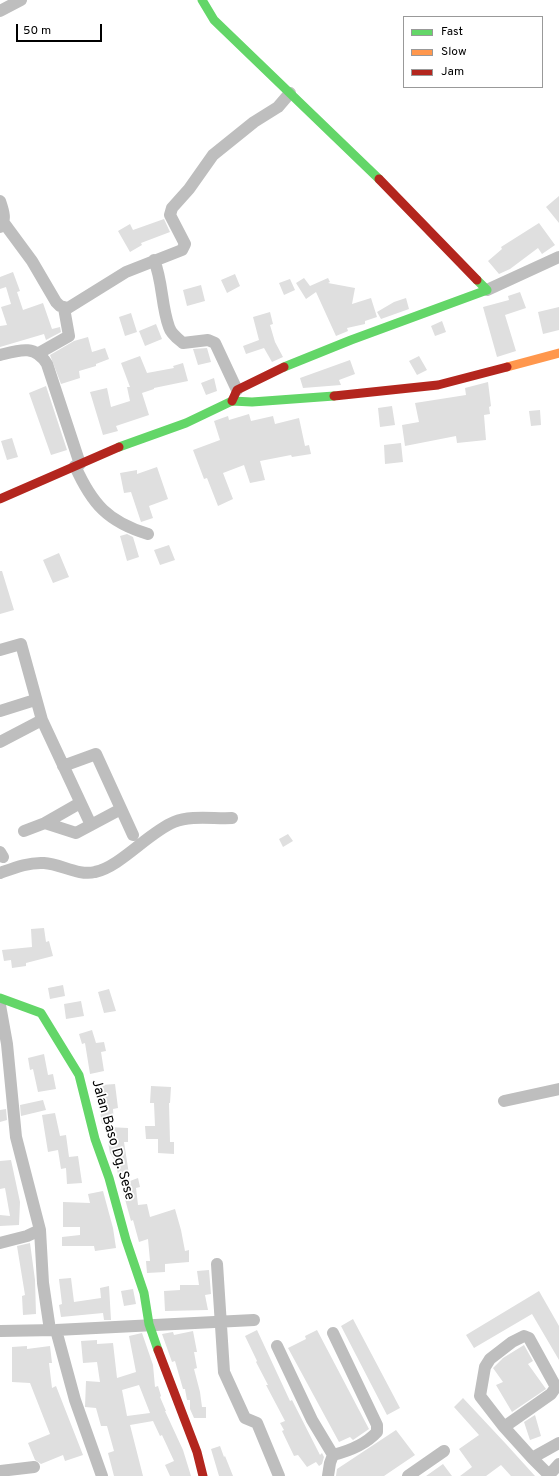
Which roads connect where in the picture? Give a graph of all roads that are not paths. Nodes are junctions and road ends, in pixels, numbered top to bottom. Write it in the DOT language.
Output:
graph roads {
  1 [pos="21,0"];
  2 [pos="202,0"];
  3 [pos="0,10"];
  4 [pos="290,93"];
  5 [pos="0,201"];
  6 [pos="2,225"];
  7 [pos="559,257"];
  8 [pos="154,260"];
  9 [pos="487,290"];
  10 [pos="64,308"];
  11 [pos="39,353"];
  12 [pos="559,353"];
  13 [pos="0,355"];
  14 [pos="235,396"];
  15 [pos="78,465"];
  16 [pos="0,499"];
  17 [pos="148,534"];
  18 [pos="0,650"];
  19 [pos="36,700"];
  20 [pos="0,711"];
  21 [pos="42,720"];
  22 [pos="0,742"];
  23 [pos="63,766"];
  24 [pos="80,803"];
  25 [pos="121,809"];
  26 [pos="232,818"];
  27 [pos="44,823"];
  28 [pos="91,825"];
  29 [pos="24,831"];
  30 [pos="134,835"];
  31 [pos="0,873"];
  32 [pos="0,998"];
  33 [pos="0,1005"];
  34 [pos="559,1089"];
  35 [pos="504,1101"];
  36 [pos="40,1230"];
  37 [pos="0,1244"];
  38 [pos="217,1264"];
  39 [pos="254,1320"];
  40 [pos="220,1322"];
  41 [pos="149,1324"];
  42 [pos="53,1330"];
  43 [pos="0,1331"];
  44 [pos="333,1333"];
  45 [pos="277,1346"];
  46 [pos="504,1427"];
  47 [pos="559,1443"];
  48 [pos="444,1451"];
  49 [pos="333,1456"];
  50 [pos="532,1458"];
  51 [pos="559,1464"];
  52 [pos="34,1467"];
  53 [pos="0,1471"];
  54 [pos="102,1476"];
  55 [pos="203,1476"];
  56 [pos="279,1476"];
  57 [pos="328,1476"];
  58 [pos="408,1476"];
  59 [pos="549,1476"];
  1 -- 3 [label="street"];
  2 -- 4 [label="street"];
  4 -- 8 [label="street"];
  4 -- 9 [label="street"];
  5 -- 6 [label="street"];
  6 -- 10 [label="street"];
  7 -- 9 [label="street"];
  8 -- 10 [label="street"];
  8 -- 14 [label="street"];
  9 -- 14 [label="street"];
  10 -- 11 [label="street"];
  11 -- 13 [label="street"];
  11 -- 15 [label="street"];
  12 -- 14 [label="street"];
  14 -- 15 [label="street"];
  15 -- 16 [label="street"];
  15 -- 17 [label="street"];
  18 -- 19 [label="street"];
  19 -- 20 [label="street"];
  19 -- 21 [label="street"];
  21 -- 22 [label="street"];
  21 -- 23 [label="street"];
  23 -- 24 [label="street"];
  23 -- 25 [label="street"];
  24 -- 27 [label="street"];
  24 -- 28 [label="street"];
  25 -- 28 [label="street"];
  25 -- 30 [label="street"];
  26 -- 31 [label="street"];
  27 -- 28 [label="street"];
  27 -- 29 [label="street"];
  32 -- 41 [label="street, Jalan Baso Dg. Sese"];
  33 -- 36 [label="street"];
  34 -- 35 [label="street"];
  36 -- 37 [label="street"];
  36 -- 42 [label="street"];
  38 -- 40 [label="street"];
  39 -- 40 [label="street"];
  40 -- 41 [label="street"];
  40 -- 56 [label="street"];
  41 -- 42 [label="street"];
  41 -- 55 [label="street, Jalan Baso Dg. Sese"];
  42 -- 43 [label="street"];
  42 -- 54 [label="street"];
  44 -- 49 [label="street"];
  45 -- 49 [label="street"];
  46 -- 46 [label="street"];
  46 -- 50 [label="street"];
  47 -- 50 [label="street"];
  48 -- 58 [label="street"];
  49 -- 57 [label="street"];
  50 -- 59 [label="street"];
  51 -- 59 [label="street"];
  52 -- 53 [label="street"];
}
